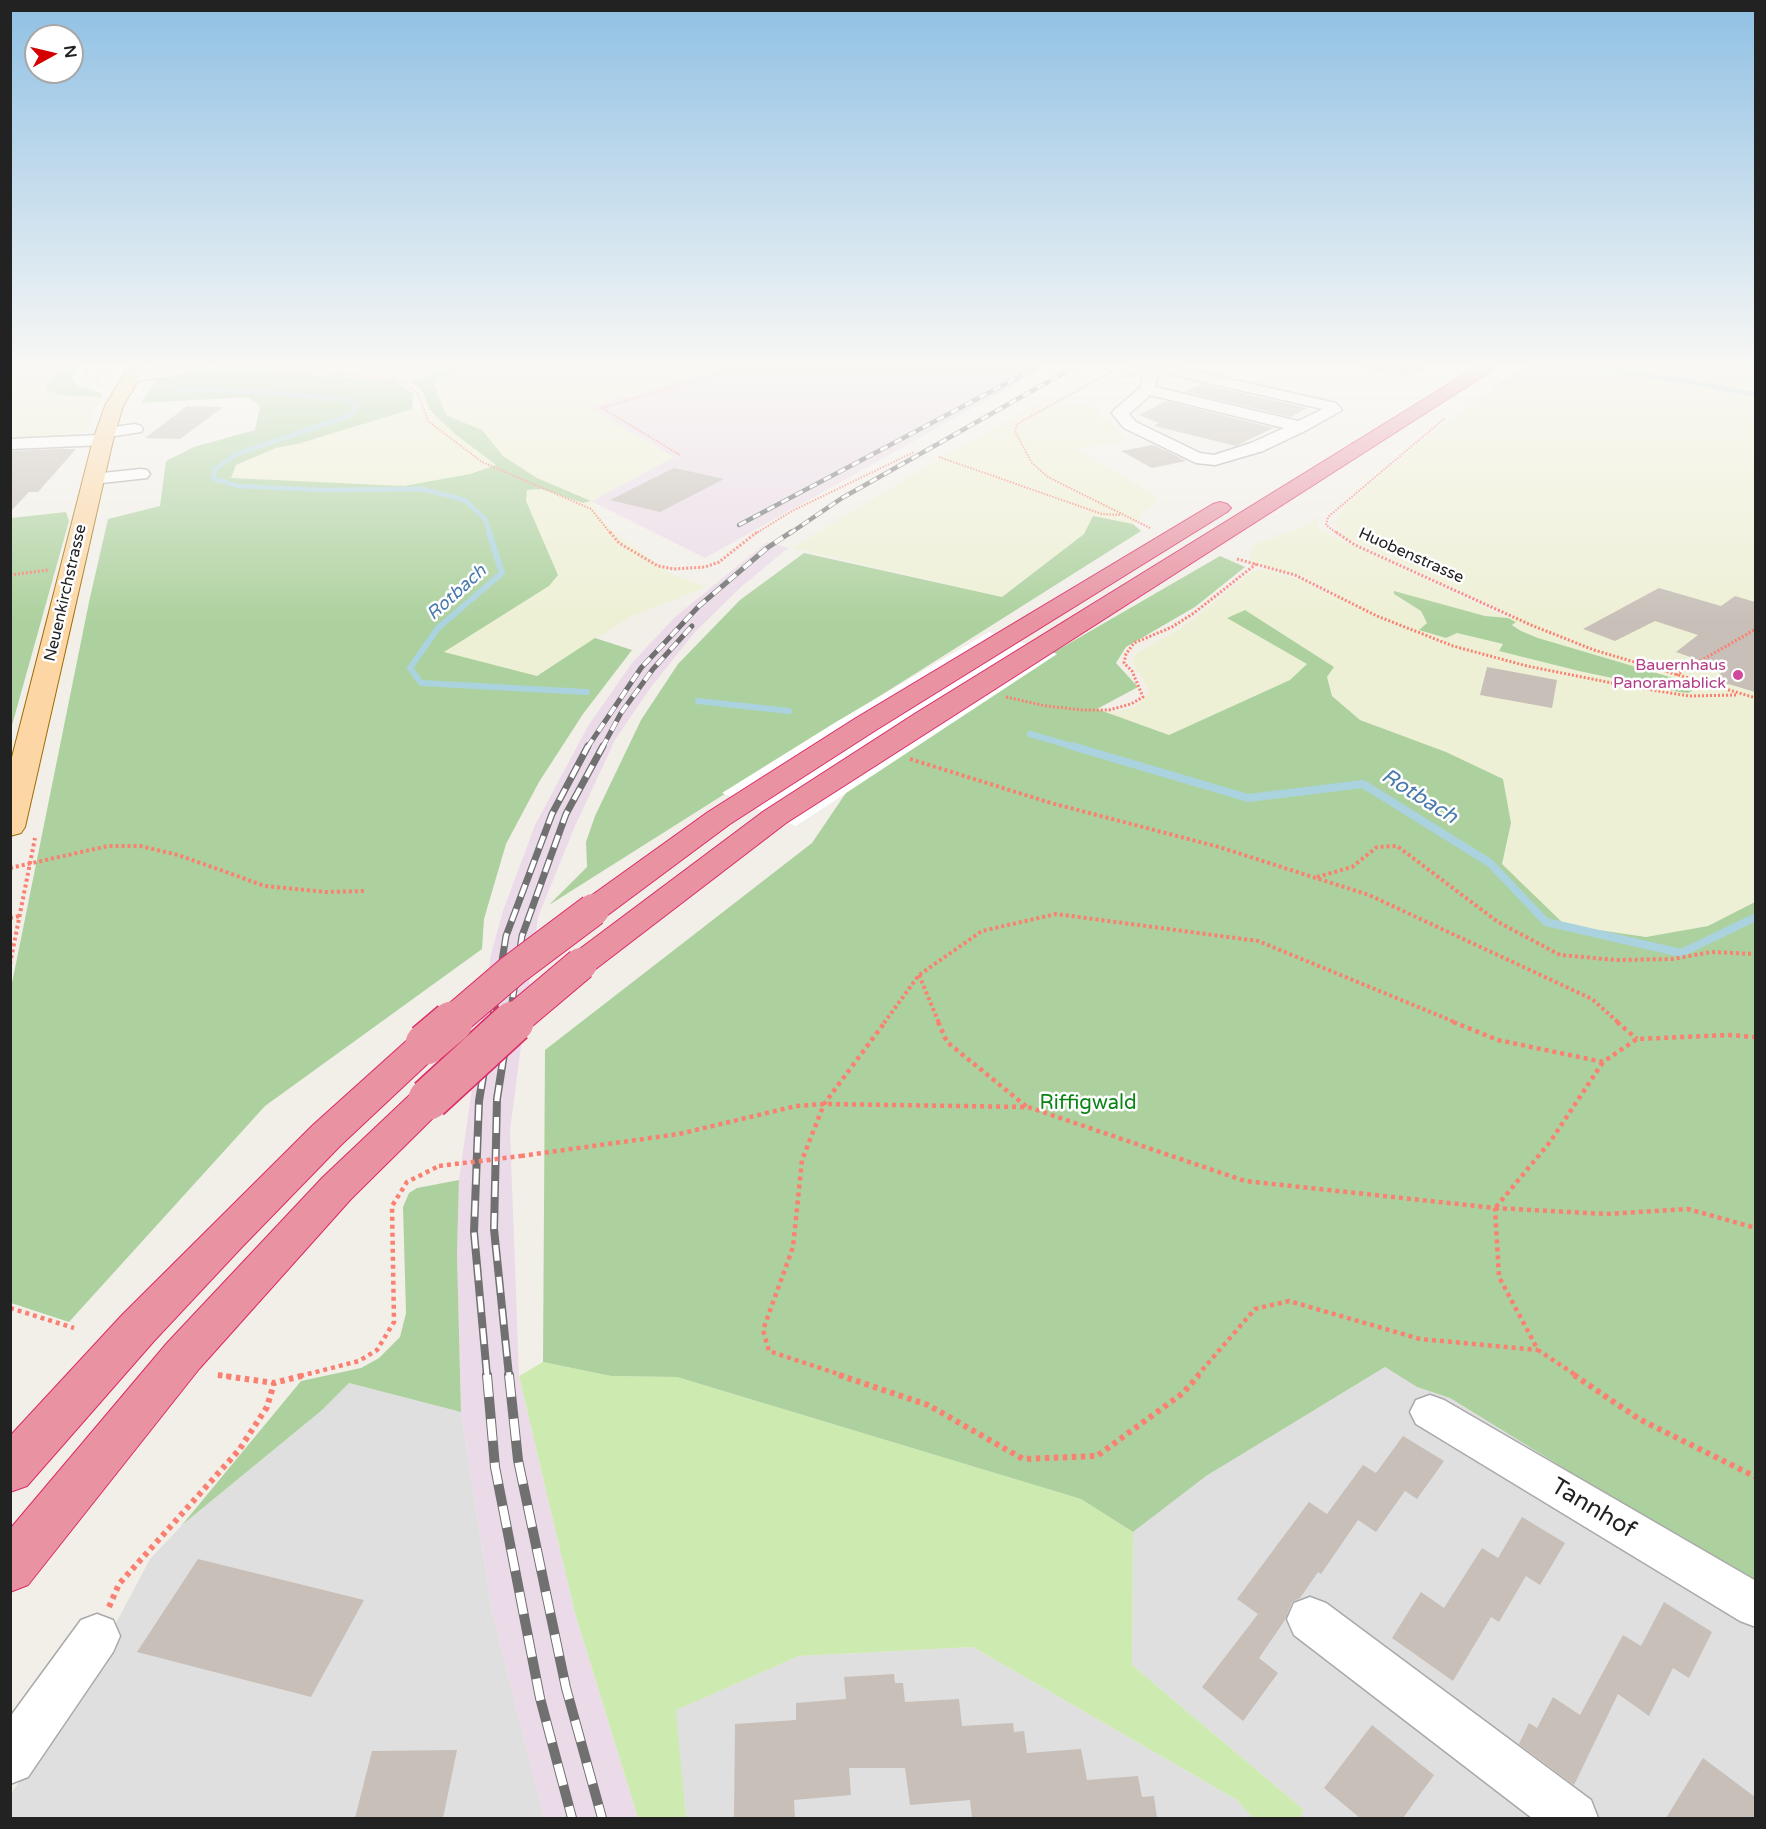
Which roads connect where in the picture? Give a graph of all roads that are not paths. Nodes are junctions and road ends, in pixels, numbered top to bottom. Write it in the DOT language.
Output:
graph roads {
  1 [pos="100,451"];
  2 [pos="1183,451"];
  3 [pos="1243,451"];
  4 [pos="1314,451"];
  5 [pos="1368,451"];
  6 [pos="1309,454"];
  7 [pos="141,474"];
  8 [pos="93,479"];
  9 [pos="1238,497"];
  10 [pos="10,826"];
  11 [pos="1430,1412"];
  12 [pos="10,1471"];
  13 [pos="10,1568"];
  14 [pos="1755,1606"];
  15 [pos="1310,1619"];
  16 [pos="97,1636"];
  17 [pos="10,1759"];
  18 [pos="1573,1818"];
  1 -- 8 [label="main road, Neuenkirchstrasse"];
  2 -- 3 [label="street"];
  4 -- 6 [label="highway"];
  5 -- 13 [label="highway, bridge"];
  7 -- 8 [label="street"];
  8 -- 10 [label="main road, Neuenkirchstrasse"];
  9 -- 12 [label="highway, bridge"];
  11 -- 14 [label="street, Tannhof"];
  15 -- 18 [label="street"];
  16 -- 17 [label="street"];
}
